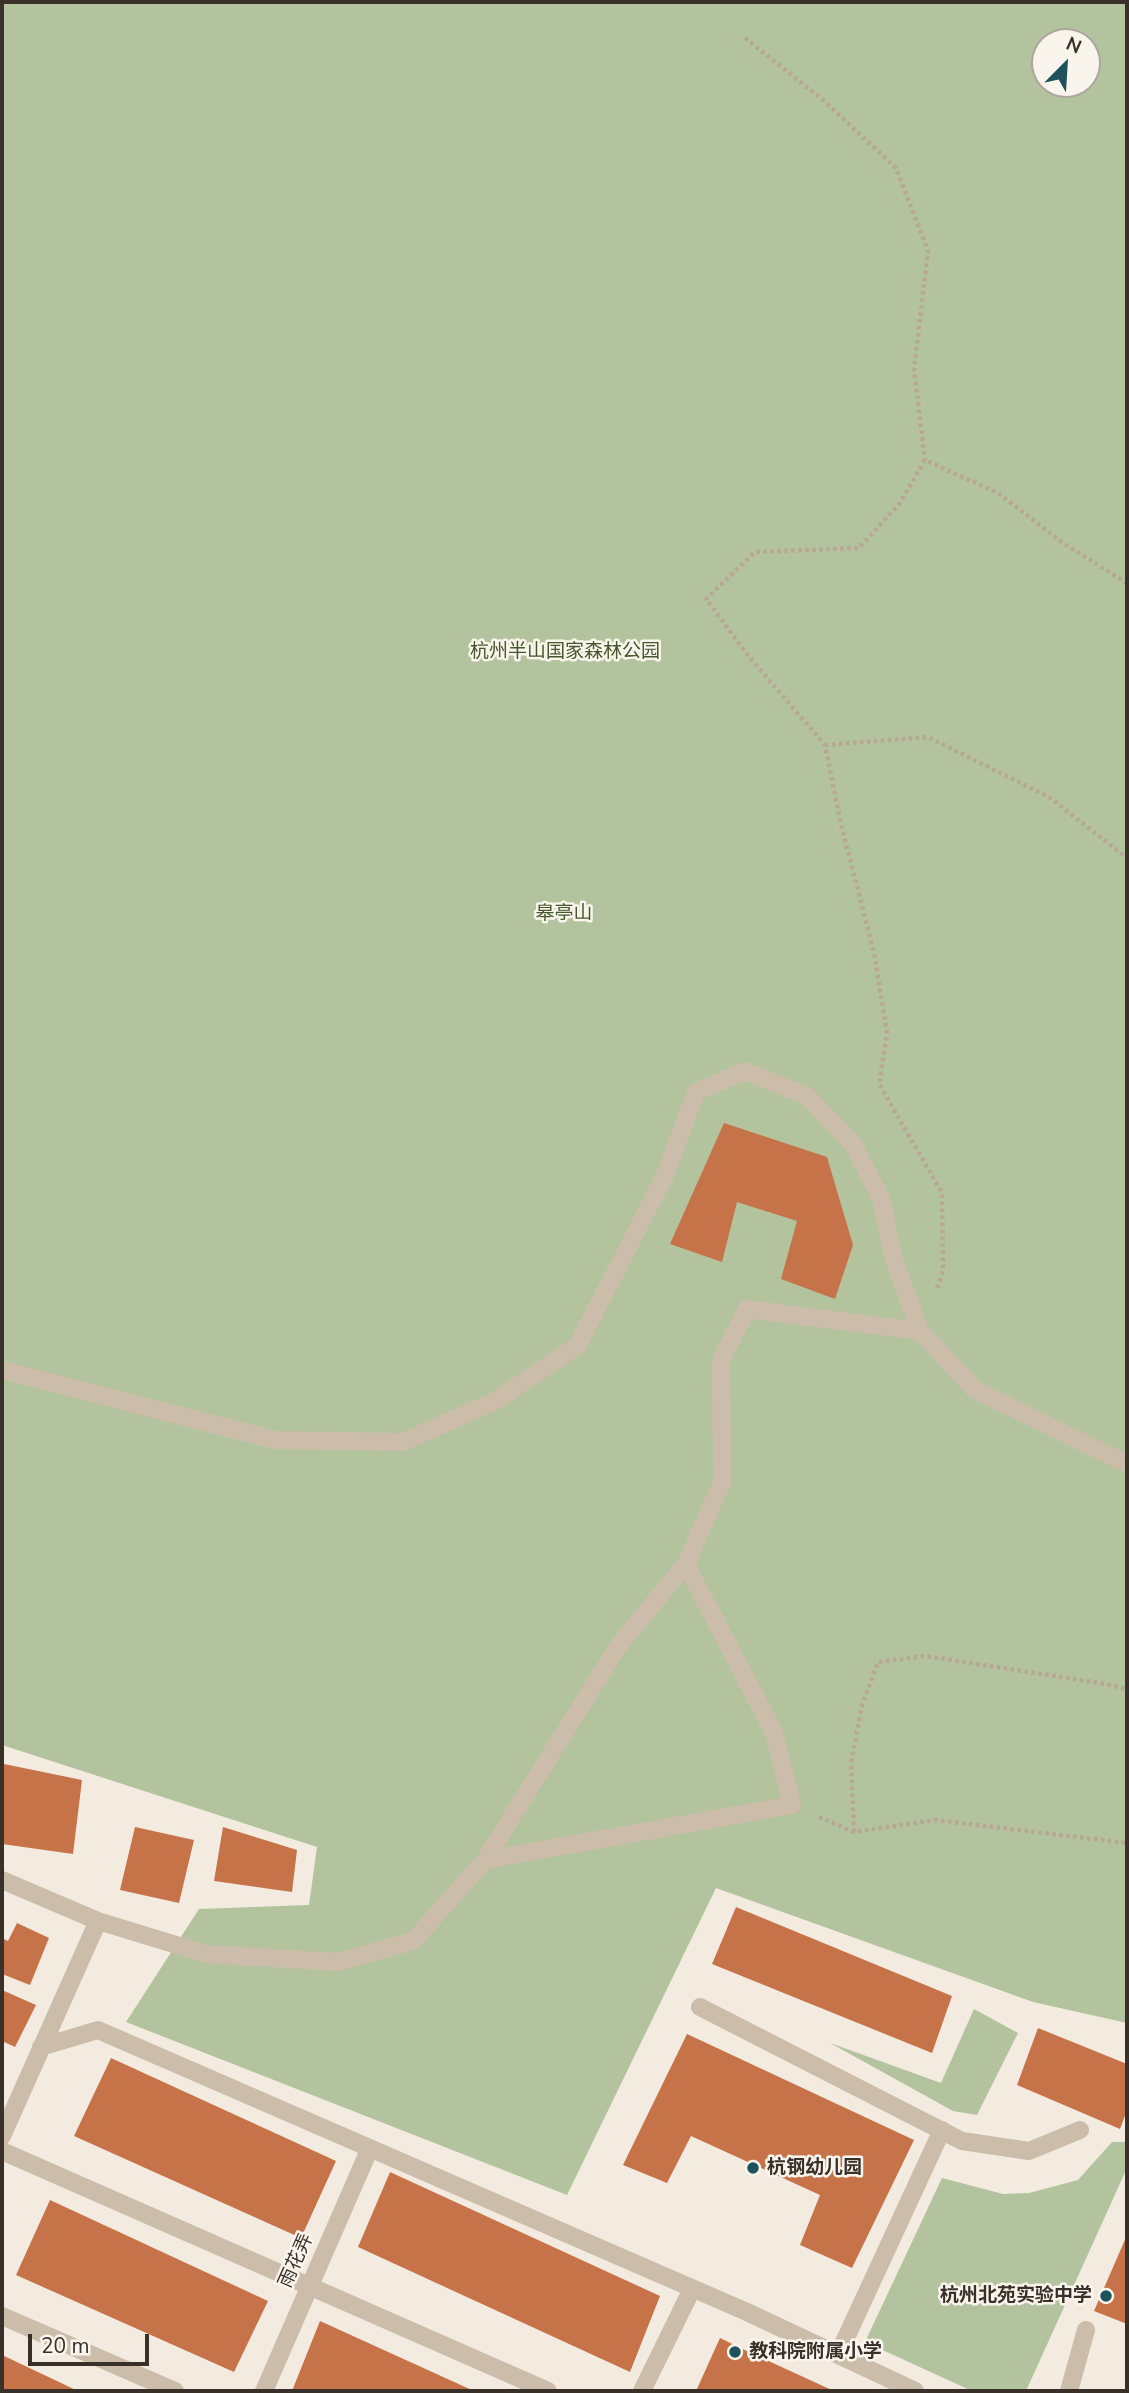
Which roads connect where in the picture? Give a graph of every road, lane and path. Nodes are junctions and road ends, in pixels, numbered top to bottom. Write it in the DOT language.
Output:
graph roads {
  1 [pos="745,38"];
  2 [pos="925,460"];
  3 [pos="1127,583"];
  4 [pos="825,745"];
  5 [pos="1127,858"];
  6 [pos="920,1331"];
  7 [pos="2,1370"];
  8 [pos="1127,1464"];
  9 [pos="686,1564"];
  10 [pos="1127,1689"];
  11 [pos="792,1805"];
  12 [pos="854,1832"];
  13 [pos="1127,1843"];
  14 [pos="485,1860"];
  15 [pos="2,1880"];
  16 [pos="98,1921"];
  17 [pos="700,2007"];
  18 [pos="41,2047"];
  19 [pos="8,2106"];
  20 [pos="942,2130"];
  21 [pos="1080,2130"];
  22 [pos="2,2136"];
  23 [pos="370,2148"];
  24 [pos="2,2151"];
  25 [pos="310,2285"];
  26 [pos="692,2289"];
  27 [pos="2,2316"];
  28 [pos="1086,2330"];
  29 [pos="838,2355"];
  30 [pos="175,2391"];
  31 [pos="264,2391"];
  32 [pos="548,2391"];
  33 [pos="642,2391"];
  34 [pos="915,2391"];
  35 [pos="1069,2391"];
  1 -- 2 [label="path"];
  2 -- 3 [label="path"];
  2 -- 4 [label="path"];
  4 -- 5 [label="path"];
  4 -- 6 [label="path"];
  6 -- 7 [label="street"];
  6 -- 8 [label="street"];
  6 -- 9 [label="street"];
  9 -- 11 [label="street"];
  9 -- 14 [label="street"];
  10 -- 12 [label="path"];
  11 -- 12 [label="path"];
  11 -- 14 [label="street"];
  12 -- 13 [label="path"];
  14 -- 16 [label="street"];
  15 -- 16 [label="street"];
  16 -- 18 [label="street"];
  17 -- 20 [label="street"];
  18 -- 19 [label="street"];
  18 -- 23 [label="street"];
  19 -- 22 [label="street"];
  20 -- 21 [label="street"];
  20 -- 29 [label="street"];
  23 -- 25 [label="street, 雨花弄"];
  23 -- 26 [label="street"];
  24 -- 25 [label="street"];
  25 -- 31 [label="street, 雨花弄"];
  25 -- 32 [label="street"];
  26 -- 29 [label="street"];
  26 -- 33 [label="street"];
  27 -- 30 [label="street"];
  28 -- 35 [label="street"];
  29 -- 34 [label="street"];
}
